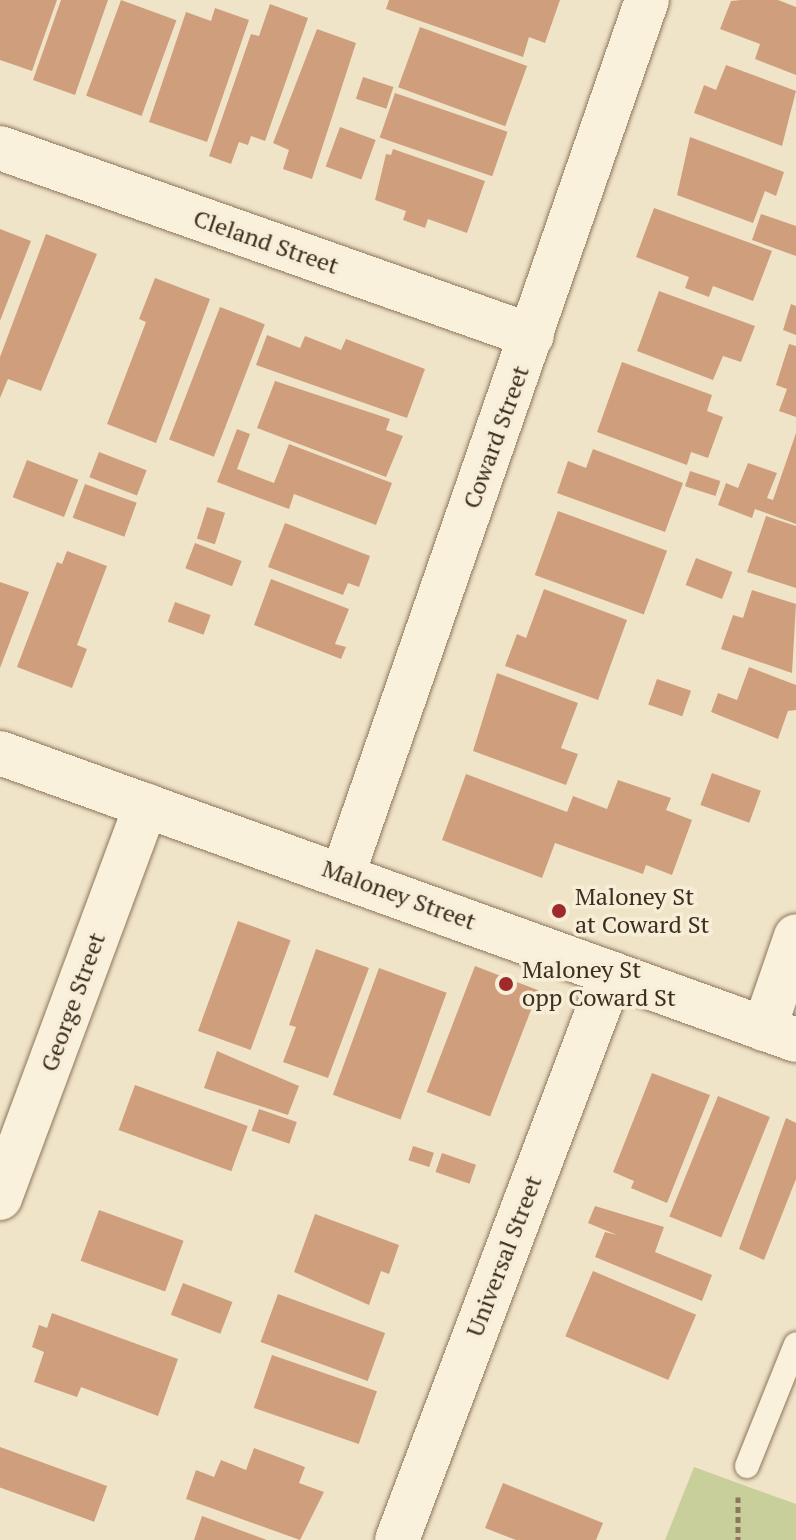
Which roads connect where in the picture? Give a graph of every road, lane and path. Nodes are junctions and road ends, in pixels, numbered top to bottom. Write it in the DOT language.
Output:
graph roads {
  1 [pos="647,0"];
  2 [pos="0,148"];
  3 [pos="532,336"];
  4 [pos="0,753"];
  5 [pos="146,805"];
  6 [pos="343,874"];
  7 [pos="796,936"];
  8 [pos="612,973"];
  9 [pos="780,1034"];
  10 [pos="0,1198"];
  11 [pos="796,1344"];
  12 [pos="747,1466"];
  13 [pos="397,1540"];
  14 [pos="738,1540"];
  1 -- 3 [label="street, Coward Street"];
  2 -- 3 [label="street, Cleland Street"];
  3 -- 6 [label="street, Coward Street"];
  4 -- 5 [label="street, Maloney Street"];
  5 -- 6 [label="street, Maloney Street"];
  5 -- 10 [label="street, George Street"];
  6 -- 8 [label="street, Maloney Street"];
  7 -- 9 [label="street"];
  8 -- 9 [label="street, Maloney Street"];
  8 -- 13 [label="street, Universal Street"];
  11 -- 12 [label="lane"];
  12 -- 14 [label="path"];
}
